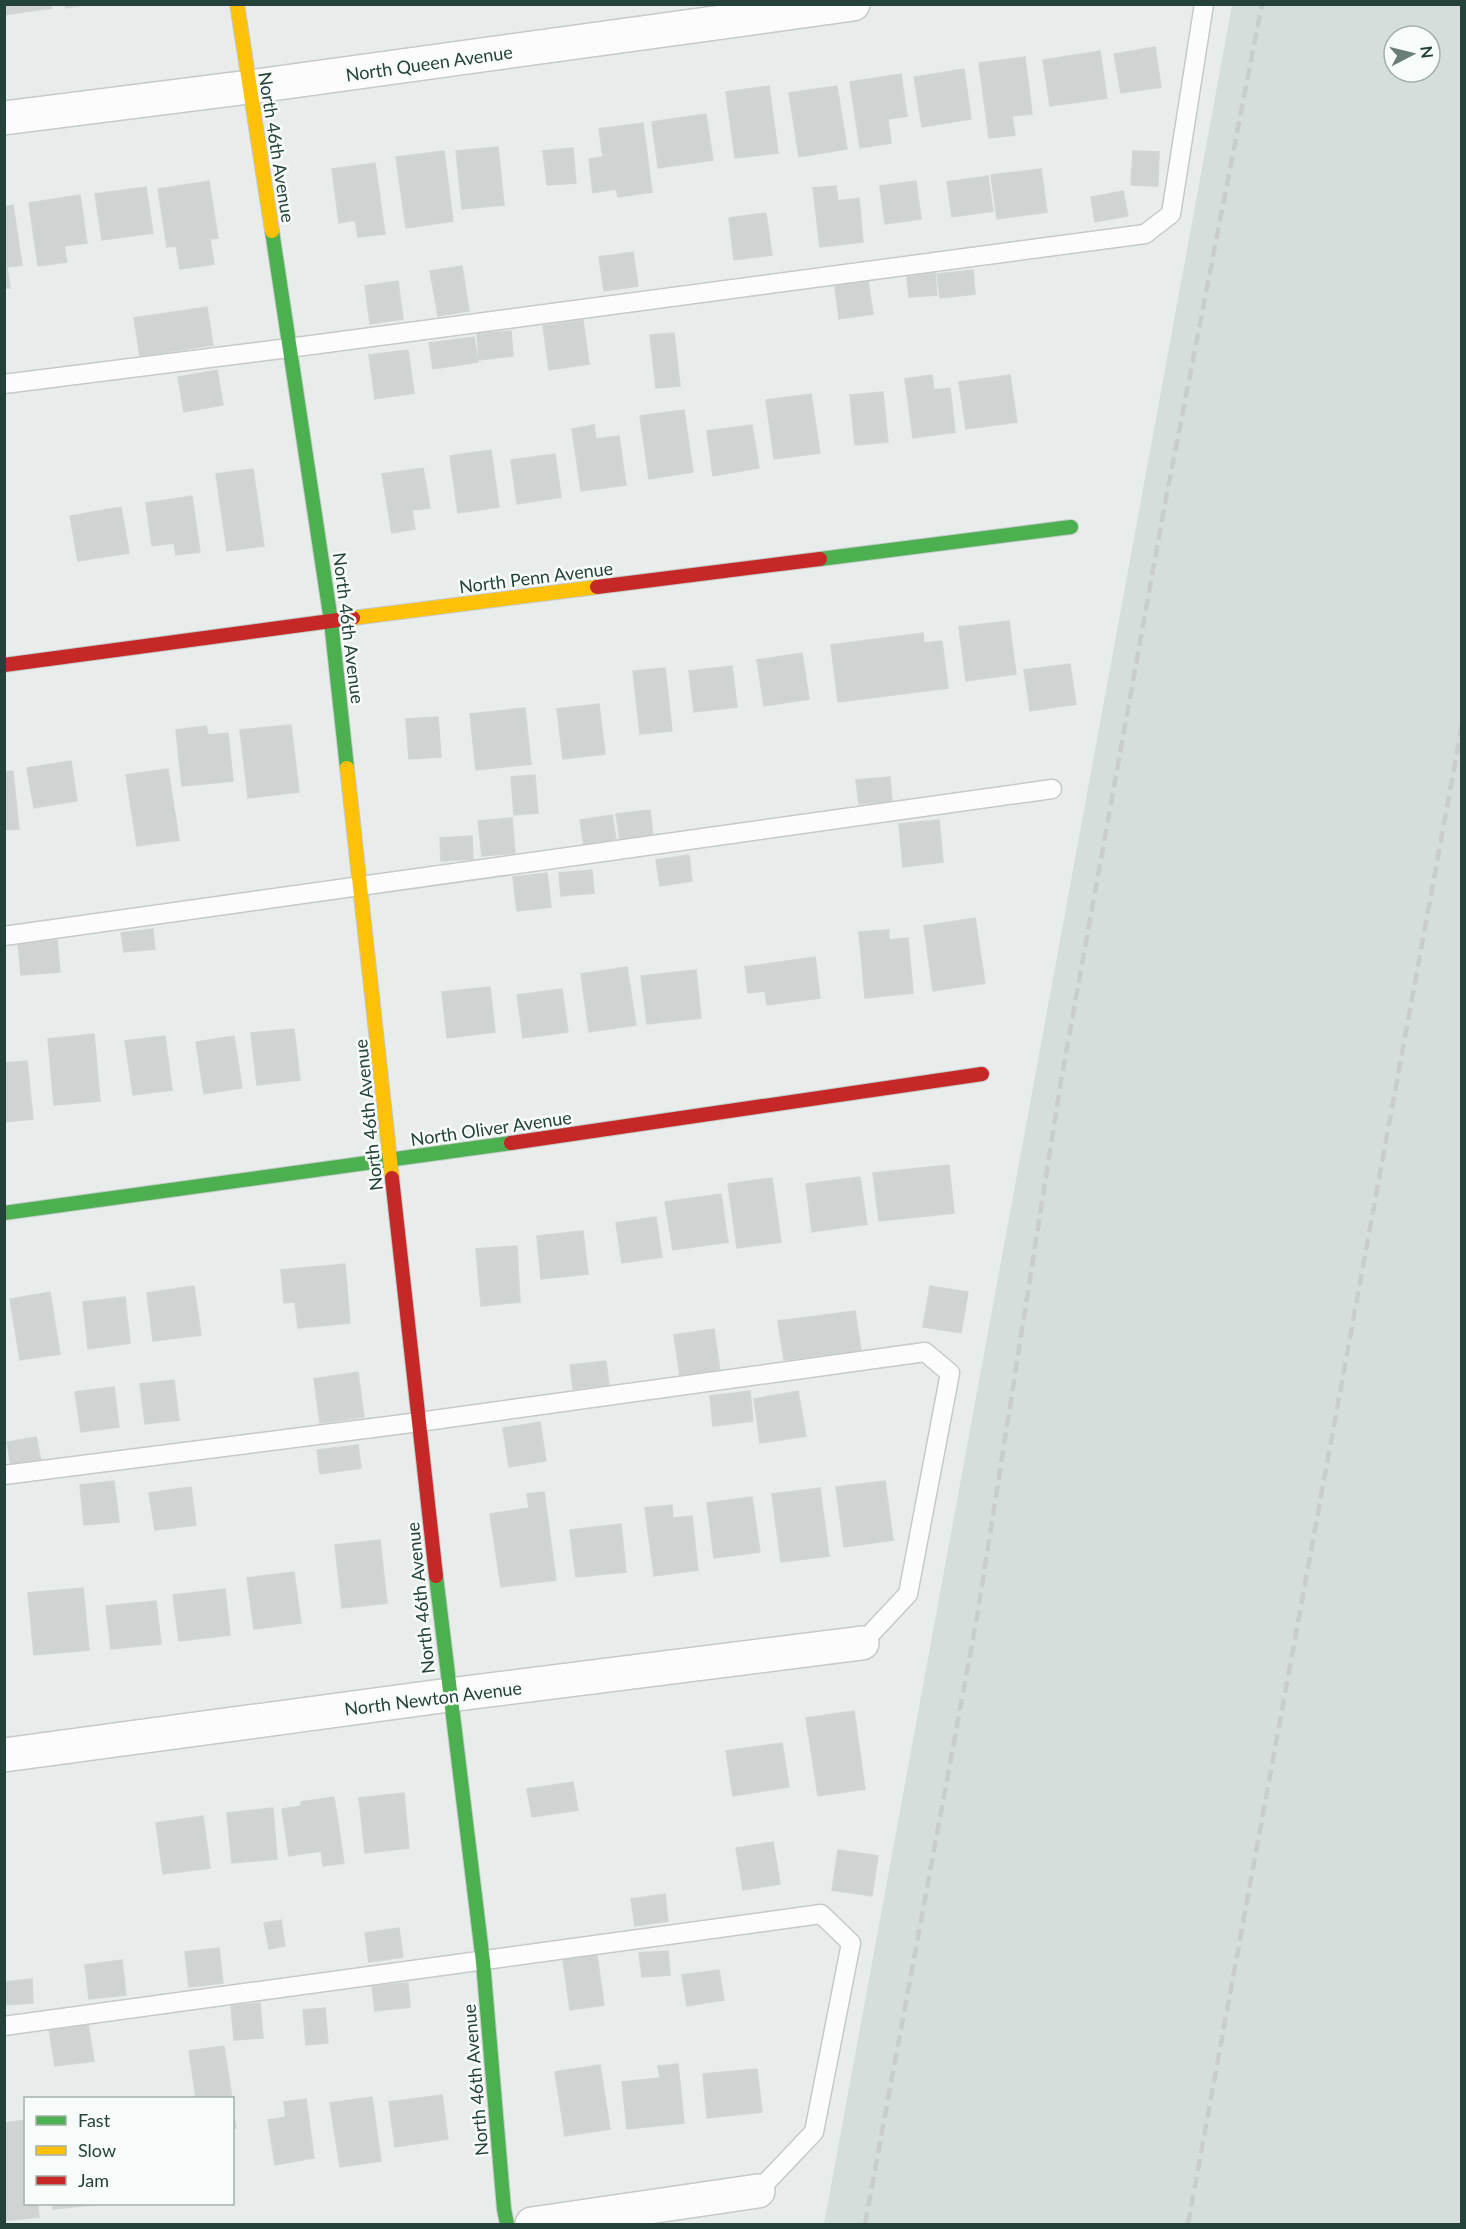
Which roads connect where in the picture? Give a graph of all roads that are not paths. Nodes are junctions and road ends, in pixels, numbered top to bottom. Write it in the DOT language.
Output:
graph roads {
  1 [pos="237,4"];
  2 [pos="853,4"];
  3 [pos="1204,4"];
  4 [pos="249,87"];
  5 [pos="4,118"];
  6 [pos="289,348"];
  7 [pos="4,384"];
  8 [pos="1071,527"];
  9 [pos="331,621"];
  10 [pos="4,665"];
  11 [pos="1052,789"];
  12 [pos="361,887"];
  13 [pos="4,936"];
  14 [pos="982,1074"];
  15 [pos="391,1161"];
  16 [pos="4,1213"];
  17 [pos="419,1422"];
  18 [pos="4,1475"];
  19 [pos="862,1643"];
  20 [pos="449,1695"];
  21 [pos="4,1755"];
  22 [pos="483,1962"];
  23 [pos="4,2026"];
  24 [pos="758,2191"];
  25 [pos="507,2224"];
  26 [pos="532,2224"];
  1 -- 4 [label="street, North 46th Avenue"];
  2 -- 4 [label="street, North Queen Avenue"];
  3 -- 6 [label="lane"];
  4 -- 5 [label="street, North Queen Avenue"];
  4 -- 6 [label="street, North 46th Avenue"];
  6 -- 7 [label="lane"];
  6 -- 9 [label="street, North 46th Avenue"];
  8 -- 9 [label="street, North Penn Avenue"];
  9 -- 10 [label="street, North Penn Avenue"];
  9 -- 12 [label="street, North 46th Avenue"];
  11 -- 12 [label="lane"];
  12 -- 13 [label="lane"];
  12 -- 15 [label="street, North 46th Avenue"];
  14 -- 15 [label="street, North Oliver Avenue"];
  15 -- 16 [label="street, North Oliver Avenue"];
  15 -- 17 [label="street, North 46th Avenue"];
  17 -- 18 [label="lane"];
  17 -- 19 [label="lane"];
  17 -- 20 [label="street, North 46th Avenue"];
  19 -- 20 [label="street, North Newton Avenue"];
  20 -- 21 [label="street, North Newton Avenue"];
  20 -- 22 [label="street, North 46th Avenue"];
  22 -- 23 [label="lane"];
  22 -- 24 [label="lane"];
  22 -- 25 [label="street, North 46th Avenue"];
  24 -- 26 [label="street"];
}
